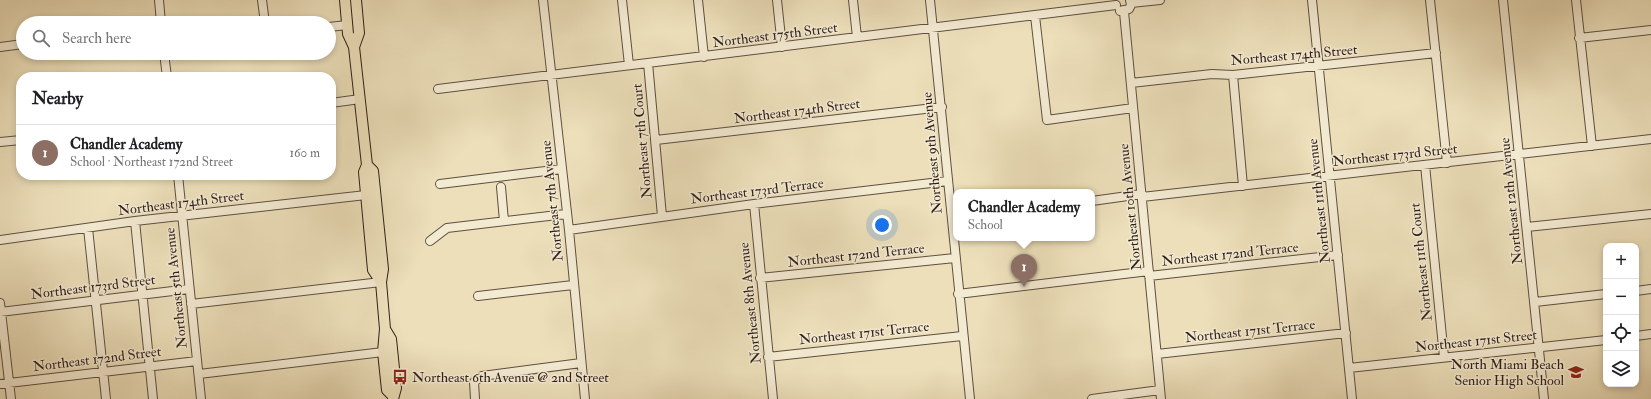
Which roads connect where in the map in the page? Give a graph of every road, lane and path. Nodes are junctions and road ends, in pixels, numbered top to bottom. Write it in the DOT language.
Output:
graph roads {
  1 [pos="159,0"];
  2 [pos="262,0"];
  3 [pos="345,0"];
  4 [pos="356,0"];
  5 [pos="543,0"];
  6 [pos="622,0"];
  7 [pos="698,0"];
  8 [pos="777,0"];
  9 [pos="853,0"];
  10 [pos="930,0"];
  11 [pos="1160,0"];
  12 [pos="1312,0"];
  13 [pos="1430,0"];
  14 [pos="1503,0"];
  15 [pos="1576,0"];
  16 [pos="1130,2"];
  17 [pos="1116,3"];
  18 [pos="1124,12"];
  19 [pos="161,16"];
  20 [pos="264,16"];
  21 [pos="1035,16"];
  22 [pos="347,25"];
  23 [pos="336,26"];
  24 [pos="932,28"];
  25 [pos="1651,30"];
  26 [pos="857,37"];
  27 [pos="1580,38"];
  28 [pos="16,45"];
  29 [pos="0,47"];
  30 [pos="354,47"];
  31 [pos="782,47"];
  32 [pos="1436,53"];
  33 [pos="704,57"];
  34 [pos="165,60"];
  35 [pos="648,63"];
  36 [pos="630,65"];
  37 [pos="1319,66"];
  38 [pos="166,72"];
  39 [pos="552,75"];
  40 [pos="1233,76"];
  41 [pos="1131,83"];
  42 [pos="438,89"];
  43 [pos="360,99"];
  44 [pos="336,101"];
  45 [pos="942,107"];
  46 [pos="1133,108"];
  47 [pos="1651,139"];
  48 [pos="16,140"];
  49 [pos="656,140"];
  50 [pos="0,142"];
  51 [pos="1592,146"];
  52 [pos="1518,154"];
  53 [pos="1447,162"];
  54 [pos="367,165"];
  55 [pos="1425,165"];
  56 [pos="562,169"];
  57 [pos="1330,176"];
  58 [pos="178,180"];
  59 [pos="948,181"];
  60 [pos="440,184"];
  61 [pos="1243,186"];
  62 [pos="501,187"];
  63 [pos="366,195"];
  64 [pos="1142,196"];
  65 [pos="1095,201"];
  66 [pos="754,204"];
  67 [pos="566,214"];
  68 [pos="953,214"];
  69 [pos="1651,214"];
  70 [pos="181,216"];
  71 [pos="662,216"];
  72 [pos="135,221"];
  73 [pos="504,221"];
  74 [pos="1527,227"];
  75 [pos="88,228"];
  76 [pos="569,230"];
  77 [pos="0,240"];
  78 [pos="430,241"];
  79 [pos="955,241"];
  80 [pos="1338,255"];
  81 [pos="955,258"];
  82 [pos="1149,273"];
  83 [pos="760,278"];
  84 [pos="380,282"];
  85 [pos="573,285"];
  86 [pos="189,289"];
  87 [pos="1651,289"];
  88 [pos="1639,291"];
  89 [pos="142,294"];
  90 [pos="958,294"];
  91 [pos="1603,294"];
  92 [pos="478,296"];
  93 [pos="95,300"];
  94 [pos="1535,302"];
  95 [pos="0,303"];
  96 [pos="191,304"];
  97 [pos="0,312"];
  98 [pos="385,329"];
  99 [pos="1346,333"];
  100 [pos="1651,334"];
  101 [pos="962,336"];
  102 [pos="1639,336"];
  103 [pos="1603,340"];
  104 [pos="1540,348"];
  105 [pos="383,352"];
  106 [pos="1157,354"];
  107 [pos="768,357"];
  108 [pos="1444,357"];
  109 [pos="197,362"];
  110 [pos="582,363"];
  111 [pos="150,366"];
  112 [pos="1349,368"];
  113 [pos="103,371"];
  114 [pos="199,374"];
  115 [pos="9,383"];
  116 [pos="0,384"];
  117 [pos="1160,390"];
  118 [pos="393,398"];
  119 [pos="11,399"];
  120 [pos="106,399"];
  121 [pos="153,399"];
  122 [pos="202,399"];
  123 [pos="475,399"];
  124 [pos="586,399"];
  125 [pos="773,399"];
  126 [pos="970,399"];
  127 [pos="1092,399"];
  128 [pos="1161,399"];
  129 [pos="1352,399"];
  130 [pos="1544,399"];
  1 -- 19 [label="street"];
  2 -- 20 [label="street"];
  3 -- 22 [label="main road"];
  4 -- 30 [label="main road"];
  5 -- 39 [label="street, Northeast 7th Avenue"];
  6 -- 36 [label="street, Northeast 7th Court"];
  7 -- 33 [label="street"];
  8 -- 31 [label="street"];
  9 -- 26 [label="street"];
  10 -- 24 [label="street, Northeast 9th Avenue"];
  11 -- 16 [label="street"];
  12 -- 37 [label="street, Northeast 11th Avenue"];
  13 -- 32 [label="street"];
  14 -- 52 [label="street, Northeast 12th Avenue"];
  15 -- 27 [label="street"];
  16 -- 18 [label="street"];
  17 -- 18 [label="street"];
  17 -- 21 [label="street, Northeast 175th Street"];
  18 -- 41 [label="street, Northeast 10th Avenue"];
  21 -- 24 [label="street, Northeast 175th Street"];
  21 -- 46 [label="street"];
  22 -- 23 [label="street"];
  22 -- 30 [label="main road"];
  24 -- 26 [label="street, Northeast 175th Street"];
  24 -- 45 [label="street, Northeast 9th Avenue"];
  25 -- 27 [label="street"];
  26 -- 31 [label="street, Northeast 175th Street"];
  27 -- 51 [label="street"];
  28 -- 29 [label="street"];
  30 -- 43 [label="main road"];
  31 -- 33 [label="street, Northeast 175th Street"];
  32 -- 37 [label="street, Northeast 174th Street"];
  32 -- 53 [label="street"];
  33 -- 35 [label="street, Northeast 175th Street"];
  34 -- 38 [label="street"];
  35 -- 36 [label="street, Northeast 175th Street"];
  35 -- 49 [label="street, Northeast 7th Court"];
  36 -- 39 [label="street, Northeast 175th Street"];
  37 -- 40 [label="street, Northeast 174th Street"];
  37 -- 57 [label="street, Northeast 11th Avenue"];
  39 -- 42 [label="street, Northeast 175th Street"];
  39 -- 56 [label="street, Northeast 7th Avenue"];
  40 -- 41 [label="street, Northeast 174th Street"];
  40 -- 61 [label="street"];
  41 -- 46 [label="street, Northeast 10th Avenue"];
  43 -- 44 [label="street"];
  43 -- 54 [label="main road"];
  45 -- 49 [label="street, Northeast 174th Street"];
  45 -- 59 [label="street, Northeast 9th Avenue"];
  46 -- 64 [label="street, Northeast 10th Avenue"];
  47 -- 51 [label="street, Northeast 173rd Street"];
  48 -- 50 [label="street"];
  49 -- 71 [label="street, Northeast 7th Court"];
  51 -- 52 [label="street, Northeast 173rd Street"];
  52 -- 53 [label="street, Northeast 173rd Street"];
  52 -- 74 [label="street, Northeast 12th Avenue"];
  53 -- 55 [label="street, Northeast 173rd Street"];
  54 -- 63 [label="main road"];
  54 -- 84 [label="main road"];
  55 -- 57 [label="street, Northeast 173rd Street"];
  55 -- 108 [label="street, Northeast 11th Court"];
  56 -- 60 [label="street"];
  56 -- 67 [label="street, Northeast 7th Avenue"];
  57 -- 61 [label="street, Northeast 173rd Street"];
  57 -- 80 [label="street, Northeast 11th Avenue"];
  58 -- 70 [label="street, Northeast 5th Avenue"];
  59 -- 66 [label="street, Northeast 173rd Terrace"];
  59 -- 68 [label="street, Northeast 9th Avenue"];
  61 -- 64 [label="street, Northeast 173rd Street"];
  62 -- 73 [label="street"];
  63 -- 70 [label="street, Northeast 174th Street"];
  63 -- 84 [label="main road"];
  64 -- 65 [label="street, Northeast 173rd Street"];
  64 -- 82 [label="street, Northeast 10th Avenue"];
  66 -- 71 [label="street, Northeast 173rd Terrace"];
  66 -- 83 [label="street, Northeast 8th Avenue"];
  67 -- 73 [label="street"];
  67 -- 76 [label="street, Northeast 7th Avenue"];
  69 -- 74 [label="street"];
  70 -- 72 [label="street, Northeast 174th Street"];
  70 -- 86 [label="street, Northeast 5th Avenue"];
  71 -- 76 [label="street, Northeast 173rd Terrace"];
  72 -- 75 [label="street, Northeast 174th Street"];
  72 -- 89 [label="street"];
  73 -- 78 [label="street"];
  74 -- 94 [label="street, Northeast 12th Avenue"];
  75 -- 77 [label="street, Northeast 174th Street"];
  75 -- 93 [label="street"];
  76 -- 85 [label="street, Northeast 7th Avenue"];
  79 -- 81 [label="street, Northeast 9th Avenue"];
  80 -- 82 [label="street, Northeast 172nd Terrace"];
  80 -- 99 [label="street, Northeast 11th Avenue"];
  81 -- 83 [label="street, Northeast 172nd Terrace"];
  81 -- 90 [label="street, Northeast 9th Avenue"];
  82 -- 90 [label="street"];
  82 -- 106 [label="street, Northeast 10th Avenue"];
  83 -- 107 [label="street, Northeast 8th Avenue"];
  84 -- 96 [label="street"];
  84 -- 98 [label="main road"];
  85 -- 92 [label="street"];
  85 -- 110 [label="street, Northeast 7th Avenue"];
  86 -- 89 [label="street, Northeast 173rd Street"];
  86 -- 96 [label="street, Northeast 5th Avenue"];
  87 -- 88 [label="street"];
  89 -- 93 [label="street, Northeast 173rd Street"];
  89 -- 111 [label="street"];
  90 -- 101 [label="street, Northeast 9th Avenue"];
  91 -- 94 [label="street"];
  93 -- 97 [label="street, Northeast 173rd Street"];
  93 -- 113 [label="street"];
  94 -- 104 [label="street, Northeast 12th Avenue"];
  95 -- 97 [label="street"];
  96 -- 109 [label="street, Northeast 5th Avenue"];
  97 -- 115 [label="street"];
  98 -- 105 [label="main road"];
  98 -- 118 [label="main road"];
  99 -- 106 [label="street, Northeast 171st Terrace"];
  99 -- 112 [label="street, Northeast 11th Avenue"];
  100 -- 102 [label="street"];
  101 -- 107 [label="street, Northeast 171st Terrace"];
  101 -- 126 [label="street, Northeast 9th Avenue"];
  103 -- 104 [label="street, Northeast 171st Street"];
  104 -- 108 [label="street, Northeast 171st Street"];
  104 -- 130 [label="street, Northeast 12th Avenue"];
  105 -- 114 [label="street"];
  105 -- 118 [label="main road"];
  106 -- 117 [label="street, Northeast 10th Avenue"];
  107 -- 125 [label="street, Northeast 8th Avenue"];
  108 -- 112 [label="street, Northeast 171st Street"];
  109 -- 111 [label="street, Northeast 172nd Street"];
  109 -- 114 [label="street, Northeast 5th Avenue"];
  110 -- 123 [label="street"];
  110 -- 124 [label="street, Northeast 7th Avenue"];
  111 -- 113 [label="street, Northeast 172nd Street"];
  111 -- 121 [label="street"];
  112 -- 129 [label="street, Northeast 11th Avenue"];
  113 -- 115 [label="street, Northeast 172nd Street"];
  113 -- 120 [label="street"];
  114 -- 122 [label="street, Northeast 5th Avenue"];
  115 -- 116 [label="street, Northeast 172nd Street"];
  115 -- 119 [label="street"];
  117 -- 127 [label="street"];
  117 -- 128 [label="street, Northeast 10th Avenue"];
}
